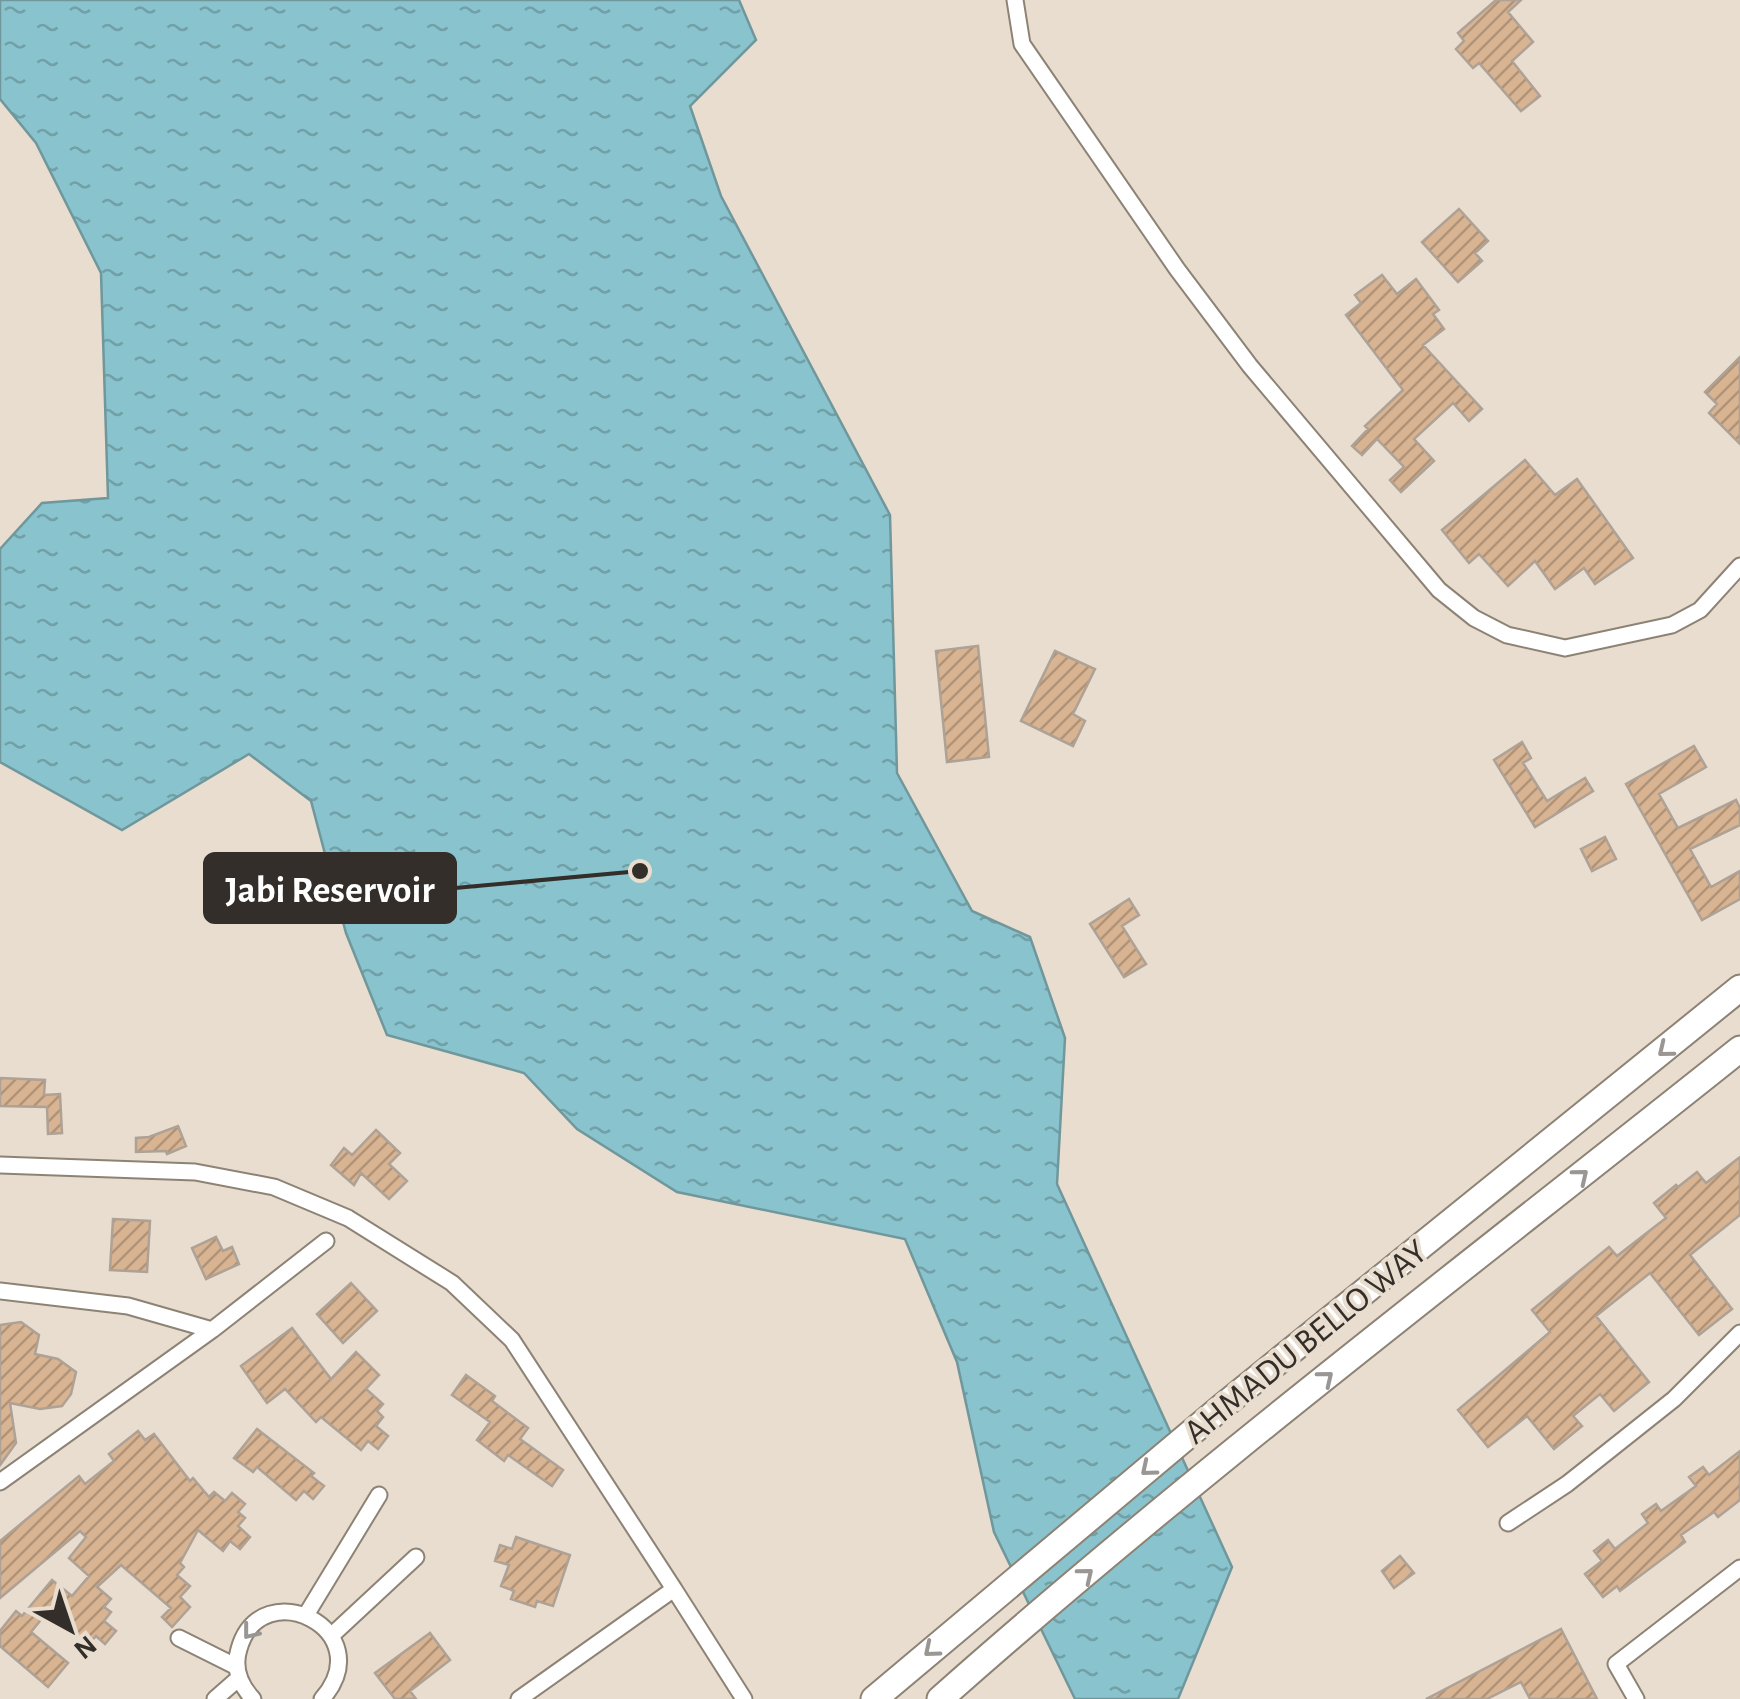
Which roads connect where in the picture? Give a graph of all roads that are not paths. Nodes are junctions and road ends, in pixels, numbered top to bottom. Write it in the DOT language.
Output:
graph roads {
  1 [pos="1015,0"];
  2 [pos="1740,566"];
  3 [pos="1740,988"];
  4 [pos="1740,1049"];
  5 [pos="0,1165"];
  6 [pos="326,1241"];
  7 [pos="0,1291"];
  8 [pos="212,1330"];
  9 [pos="1740,1333"];
  10 [pos="0,1482"];
  11 [pos="379,1495"];
  12 [pos="1508,1523"];
  13 [pos="416,1558"];
  14 [pos="1740,1568"];
  15 [pos="674,1589"];
  16 [pos="306,1614"];
  17 [pos="331,1636"];
  18 [pos="178,1638"];
  19 [pos="238,1672"];
  20 [pos="329,1696"];
  21 [pos="215,1699"];
  22 [pos="253,1699"];
  23 [pos="519,1699"];
  24 [pos="744,1699"];
  25 [pos="874,1699"];
  26 [pos="940,1699"];
  27 [pos="1636,1699"];
  1 -- 2 [label="street"];
  3 -- 25 [label="main road, AHMADU BELLO WAY, one-way"];
  26 -- 4 [label="main road, AHMADU BELLO WAY, one-way"];
  5 -- 15 [label="street"];
  6 -- 8 [label="street"];
  7 -- 8 [label="street"];
  8 -- 10 [label="street"];
  9 -- 12 [label="street"];
  11 -- 16 [label="street"];
  13 -- 17 [label="street"];
  14 -- 27 [label="street"];
  15 -- 23 [label="street"];
  15 -- 24 [label="street"];
  16 -- 17 [label="street"];
  16 -- 19 [label="street, one-way"];
  17 -- 20 [label="street"];
  18 -- 19 [label="street"];
  19 -- 21 [label="street"];
  19 -- 22 [label="street"];
}
